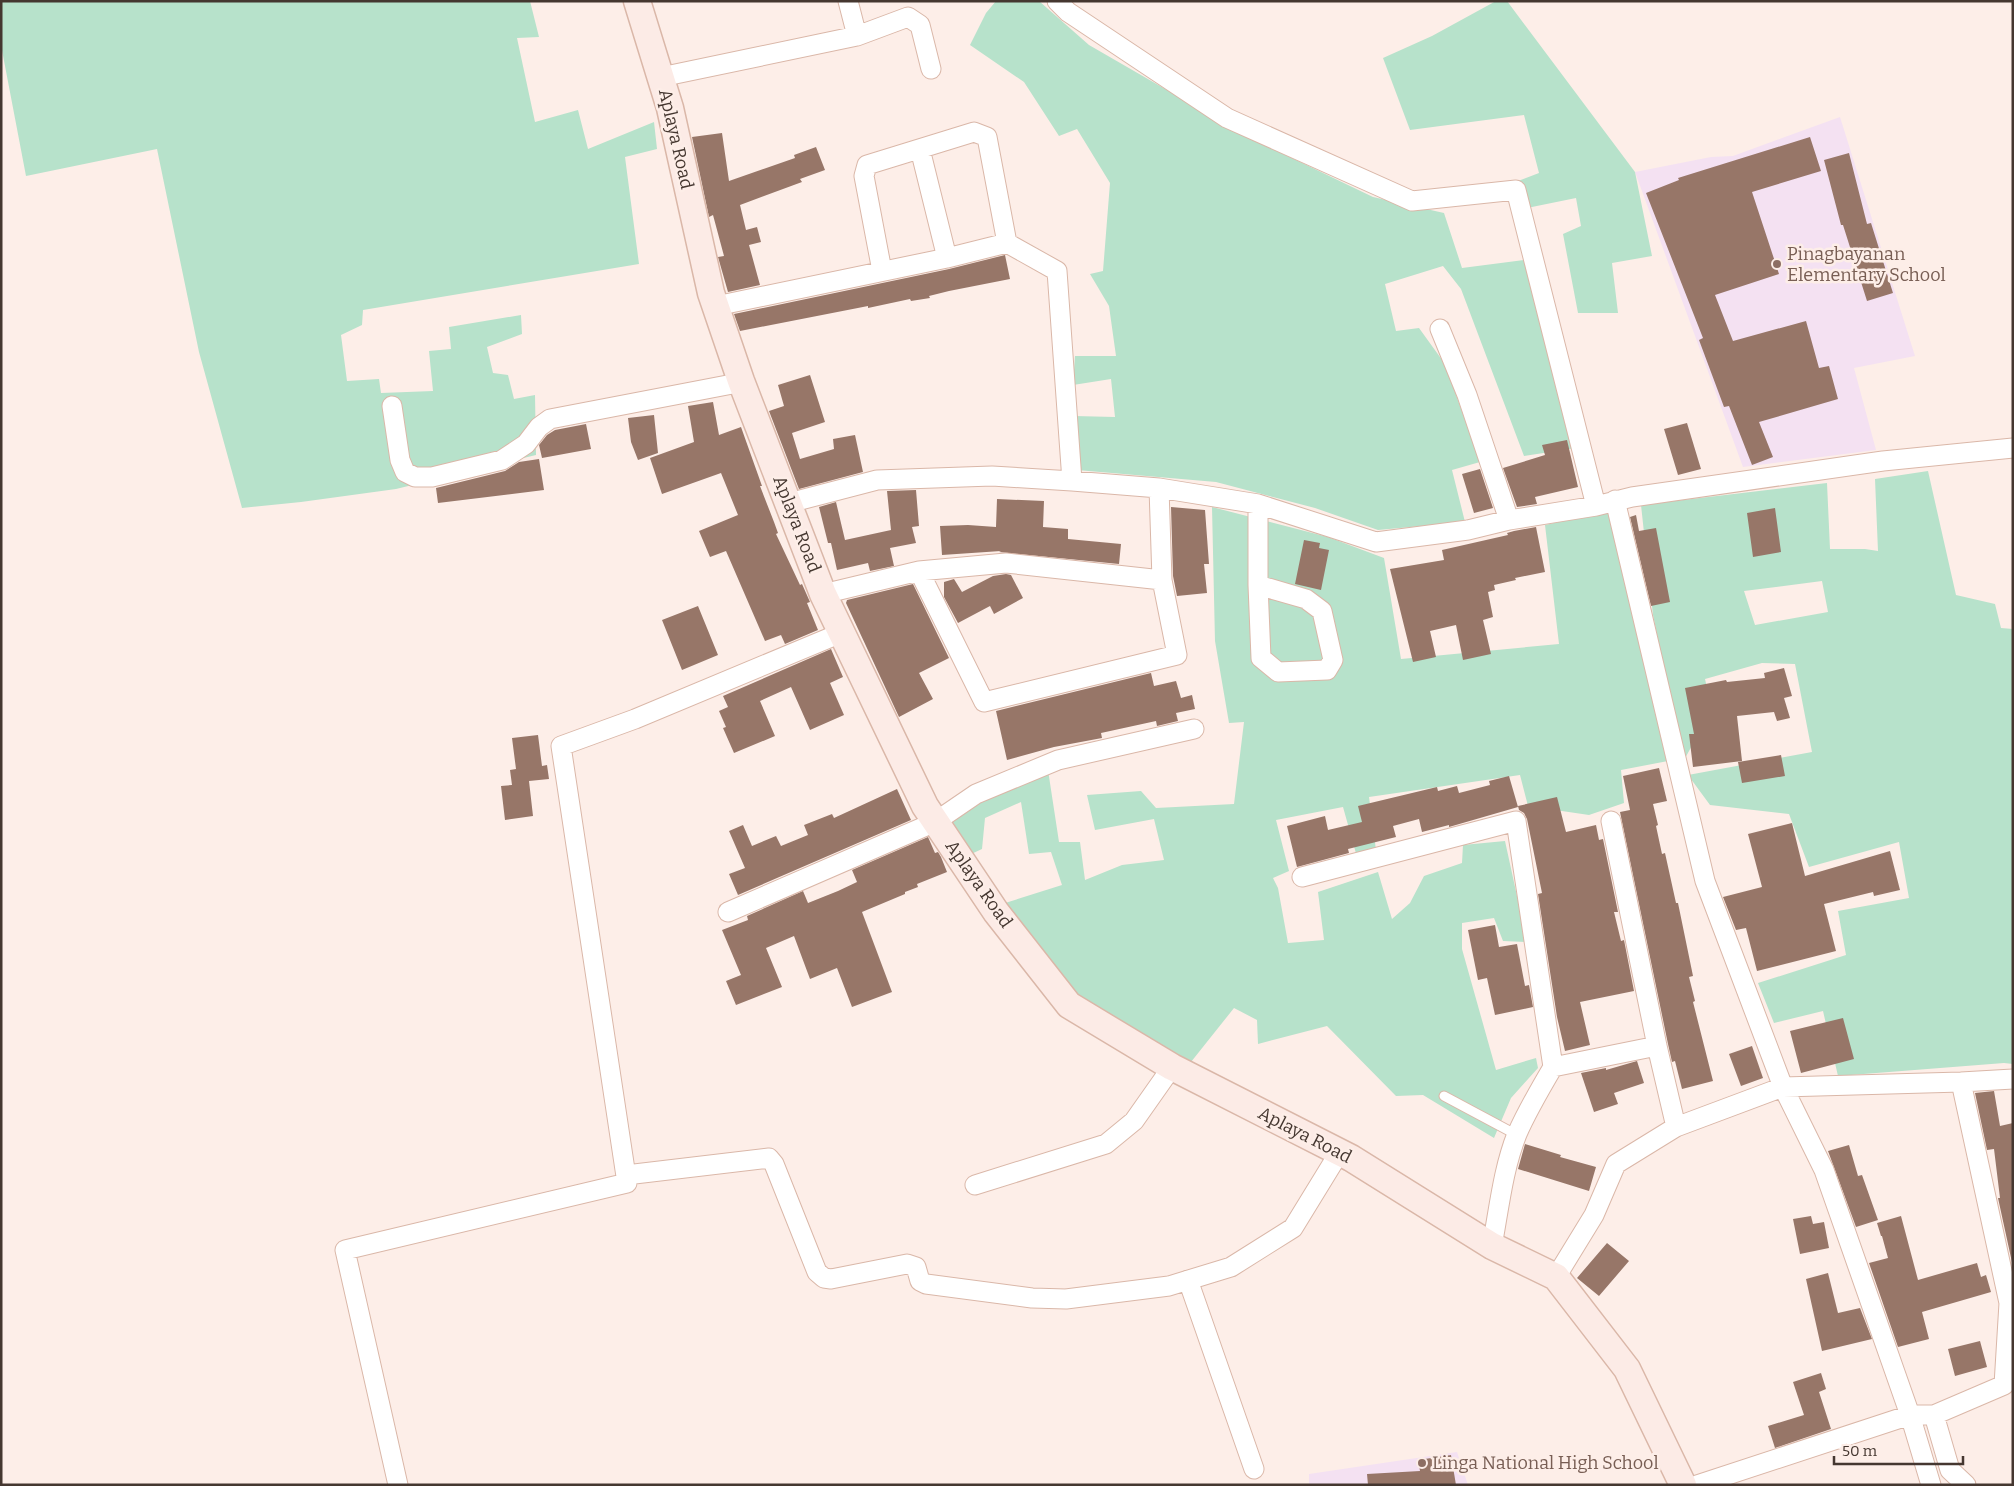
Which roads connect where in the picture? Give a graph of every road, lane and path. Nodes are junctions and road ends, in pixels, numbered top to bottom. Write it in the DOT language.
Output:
graph roads {
  1 [pos="637,1"];
  2 [pos="848,1"];
  3 [pos="1057,1"];
  4 [pos="857,36"];
  5 [pos="932,69"];
  6 [pos="661,77"];
  7 [pos="920,149"];
  8 [pos="1006,244"];
  9 [pos="947,258"];
  10 [pos="882,271"];
  11 [pos="716,306"];
  12 [pos="1440,329"];
  13 [pos="743,382"];
  14 [pos="392,406"];
  15 [pos="2013,448"];
  16 [pos="1072,481"];
  17 [pos="1159,488"];
  18 [pos="1615,500"];
  19 [pos="789,503"];
  20 [pos="1258,504"];
  21 [pos="1596,506"];
  22 [pos="1509,520"];
  23 [pos="919,570"];
  24 [pos="1162,580"];
  25 [pos="1258,586"];
  26 [pos="823,594"];
  27 [pos="841,633"];
  28 [pos="1194,728"];
  29 [pos="1611,820"];
  30 [pos="935,822"];
  31 [pos="1302,877"];
  32 [pos="728,912"];
  33 [pos="1657,1046"];
  34 [pos="1172,1066"];
  35 [pos="1553,1067"];
  36 [pos="2013,1079"];
  37 [pos="1961,1082"];
  38 [pos="1783,1088"];
  39 [pos="1444,1096"];
  40 [pos="1676,1127"];
  41 [pos="1517,1135"];
  42 [pos="1340,1153"];
  43 [pos="626,1175"];
  44 [pos="975,1184"];
  45 [pos="1492,1246"];
  46 [pos="1556,1277"];
  47 [pos="1188,1280"];
  48 [pos="1910,1415"];
  49 [pos="1934,1415"];
  50 [pos="1254,1469"];
  51 [pos="398,1485"];
  52 [pos="1682,1485"];
  53 [pos="1697,1485"];
  54 [pos="1931,1485"];
  55 [pos="1966,1485"];
  1 -- 6 [label="street, Aplaya Road"];
  2 -- 4 [label="street"];
  3 -- 21 [label="street"];
  4 -- 5 [label="street"];
  4 -- 6 [label="street"];
  6 -- 11 [label="street, Aplaya Road"];
  7 -- 8 [label="street"];
  7 -- 9 [label="street"];
  7 -- 10 [label="street"];
  8 -- 9 [label="street"];
  8 -- 16 [label="street"];
  9 -- 10 [label="street"];
  10 -- 11 [label="street"];
  11 -- 13 [label="street, Aplaya Road"];
  12 -- 22 [label="street"];
  13 -- 14 [label="street"];
  13 -- 19 [label="street, Aplaya Road"];
  15 -- 18 [label="street"];
  16 -- 17 [label="street"];
  16 -- 19 [label="street"];
  17 -- 20 [label="street"];
  17 -- 24 [label="street"];
  18 -- 21 [label="street"];
  18 -- 38 [label="street"];
  19 -- 26 [label="street, Aplaya Road"];
  20 -- 22 [label="street"];
  20 -- 25 [label="street"];
  21 -- 22 [label="street"];
  23 -- 24 [label="street"];
  23 -- 24 [label="street"];
  23 -- 26 [label="street"];
  25 -- 25 [label="street"];
  26 -- 27 [label="street, Aplaya Road"];
  27 -- 30 [label="street, Aplaya Road"];
  27 -- 43 [label="street"];
  28 -- 30 [label="street"];
  29 -- 33 [label="street"];
  30 -- 32 [label="street"];
  30 -- 34 [label="street, Aplaya Road"];
  31 -- 35 [label="street"];
  33 -- 35 [label="street"];
  33 -- 40 [label="street"];
  34 -- 42 [label="street, Aplaya Road"];
  34 -- 44 [label="street"];
  35 -- 41 [label="street"];
  36 -- 37 [label="street"];
  37 -- 38 [label="street"];
  37 -- 49 [label="street"];
  38 -- 40 [label="street"];
  38 -- 48 [label="street"];
  39 -- 41 [label="lane"];
  40 -- 46 [label="street"];
  41 -- 45 [label="street"];
  42 -- 45 [label="street, Aplaya Road"];
  42 -- 47 [label="street"];
  43 -- 47 [label="street"];
  43 -- 51 [label="street"];
  45 -- 46 [label="street, Aplaya Road"];
  46 -- 52 [label="street, Aplaya Road"];
  47 -- 50 [label="street"];
  48 -- 49 [label="street"];
  48 -- 53 [label="street"];
  48 -- 54 [label="street"];
  49 -- 55 [label="street"];
}
